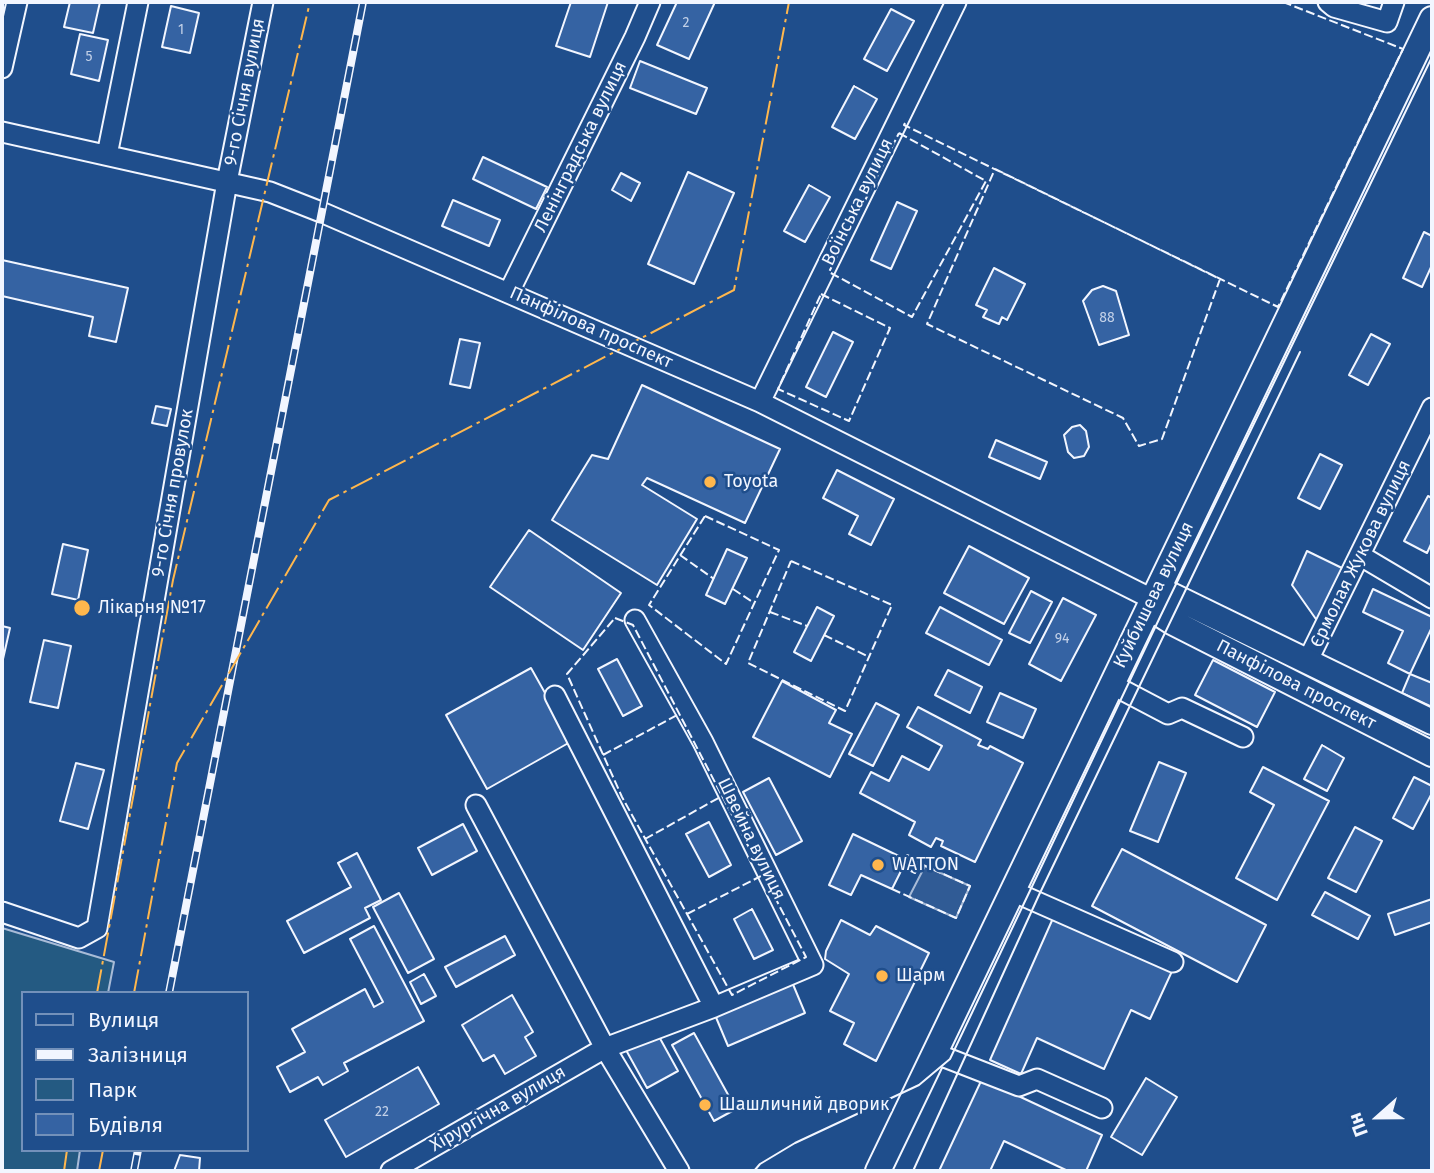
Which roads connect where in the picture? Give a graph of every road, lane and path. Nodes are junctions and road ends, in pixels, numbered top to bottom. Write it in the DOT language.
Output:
graph roads {
  1 [pos="17,2"];
  2 [pos="138,2"];
  3 [pos="263,2"];
  4 [pos="650,2"];
  5 [pos="956,2"];
  6 [pos="1328,2"];
  7 [pos="1394,2"];
  8 [pos="1432,19"];
  9 [pos="2,68"];
  10 [pos="2,132"];
  11 [pos="107,155"];
  12 [pos="227,182"];
  13 [pos="509,292"];
  14 [pos="760,402"];
  15 [pos="1432,408"];
  16 [pos="1426,439"];
  17 [pos="1361,556"];
  18 [pos="1432,598"];
  19 [pos="1156,607"];
  20 [pos="635,620"];
  21 [pos="1307,662"];
  22 [pos="1111,684"];
  23 [pos="555,696"];
  24 [pos="1432,722"];
  25 [pos="1243,737"];
  26 [pos="1432,754"];
  27 [pos="476,806"];
  28 [pos="1012,891"];
  29 [pos="2,912"];
  30 [pos="1174,962"];
  31 [pos="714,1007"];
  32 [pos="606,1048"];
  33 [pos="934,1053"];
  34 [pos="1102,1108"];
  35 [pos="673,1170"];
  36 [pos="391,1171"];
  37 [pos="877,1171"];
  1 -- 9 [label="street"];
  2 -- 11 [label="street"];
  3 -- 12 [label="street, 9-го Січня вулиця"];
  4 -- 13 [label="street, Ленінградська вулиця"];
  5 -- 14 [label="street, Воїнська вулиця"];
  6 -- 7 [label="street"];
  8 -- 19 [label="main road, Куйбишева вулиця"];
  10 -- 11 [label="street, Панфілова проспект"];
  11 -- 12 [label="street, Панфілова проспект"];
  12 -- 13 [label="street, Панфілова проспект"];
  12 -- 29 [label="street, 9-го Січня провулок"];
  13 -- 14 [label="street, Панфілова проспект"];
  14 -- 19 [label="street, Панфілова проспект"];
  15 -- 16 [label="street, Єрмолая Жукова вулиця"];
  16 -- 17 [label="street, Єрмолая Жукова вулиця"];
  17 -- 18 [label="street"];
  17 -- 21 [label="street, Єрмолая Жукова вулиця"];
  19 -- 21 [label="main road"];
  19 -- 22 [label="main road, Куйбишева вулиця"];
  19 -- 26 [label="main road, Панфілова проспект"];
  20 -- 31 [label="street, Швейна вулиця"];
  21 -- 24 [label="main road"];
  22 -- 25 [label="street"];
  22 -- 28 [label="main road, Куйбишева вулиця"];
  23 -- 31 [label="street"];
  27 -- 32 [label="street"];
  28 -- 30 [label="street"];
  28 -- 33 [label="main road, Куйбишева вулиця"];
  31 -- 32 [label="street, Швейна вулиця"];
  32 -- 35 [label="street"];
  32 -- 36 [label="street, Хірургічна вулиця"];
  33 -- 34 [label="street"];
  33 -- 37 [label="main road, Куйбишева вулиця"];
}
